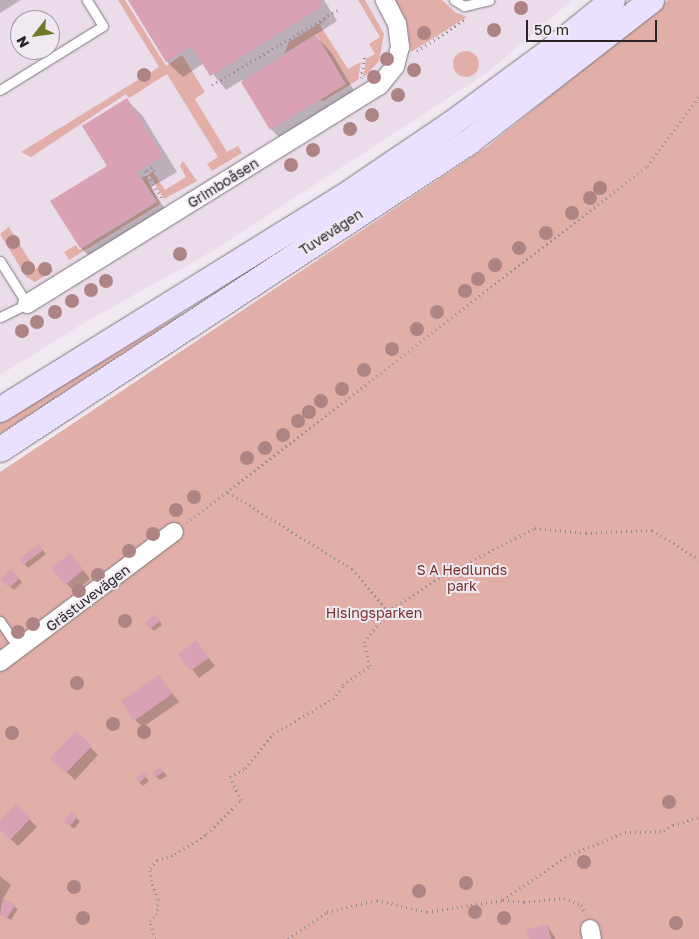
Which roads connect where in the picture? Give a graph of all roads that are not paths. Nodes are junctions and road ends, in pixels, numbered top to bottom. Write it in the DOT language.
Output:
graph roads {
  1 [pos="87,0"];
  2 [pos="385,0"];
  3 [pos="454,0"];
  4 [pos="612,0"];
  5 [pos="651,0"];
  6 [pos="484,2"];
  7 [pos="0,90"];
  8 [pos="0,261"];
  9 [pos="27,304"];
  10 [pos="0,317"];
  11 [pos="0,409"];
  12 [pos="0,449"];
  13 [pos="174,532"];
  14 [pos="0,621"];
  15 [pos="18,648"];
  16 [pos="0,662"];
  1 -- 7 [label="lane"];
  2 -- 9 [label="street, Grimboåsen"];
  3 -- 6 [label="lane"];
  4 -- 11 [label="main road, Tuvevägen"];
  5 -- 12 [label="main road, Tuvevägen"];
  8 -- 9 [label="lane"];
  9 -- 10 [label="lane"];
  13 -- 15 [label="street, Grästuvevägen"];
  14 -- 15 [label="lane"];
  15 -- 16 [label="street, Grästuvevägen"];
}
